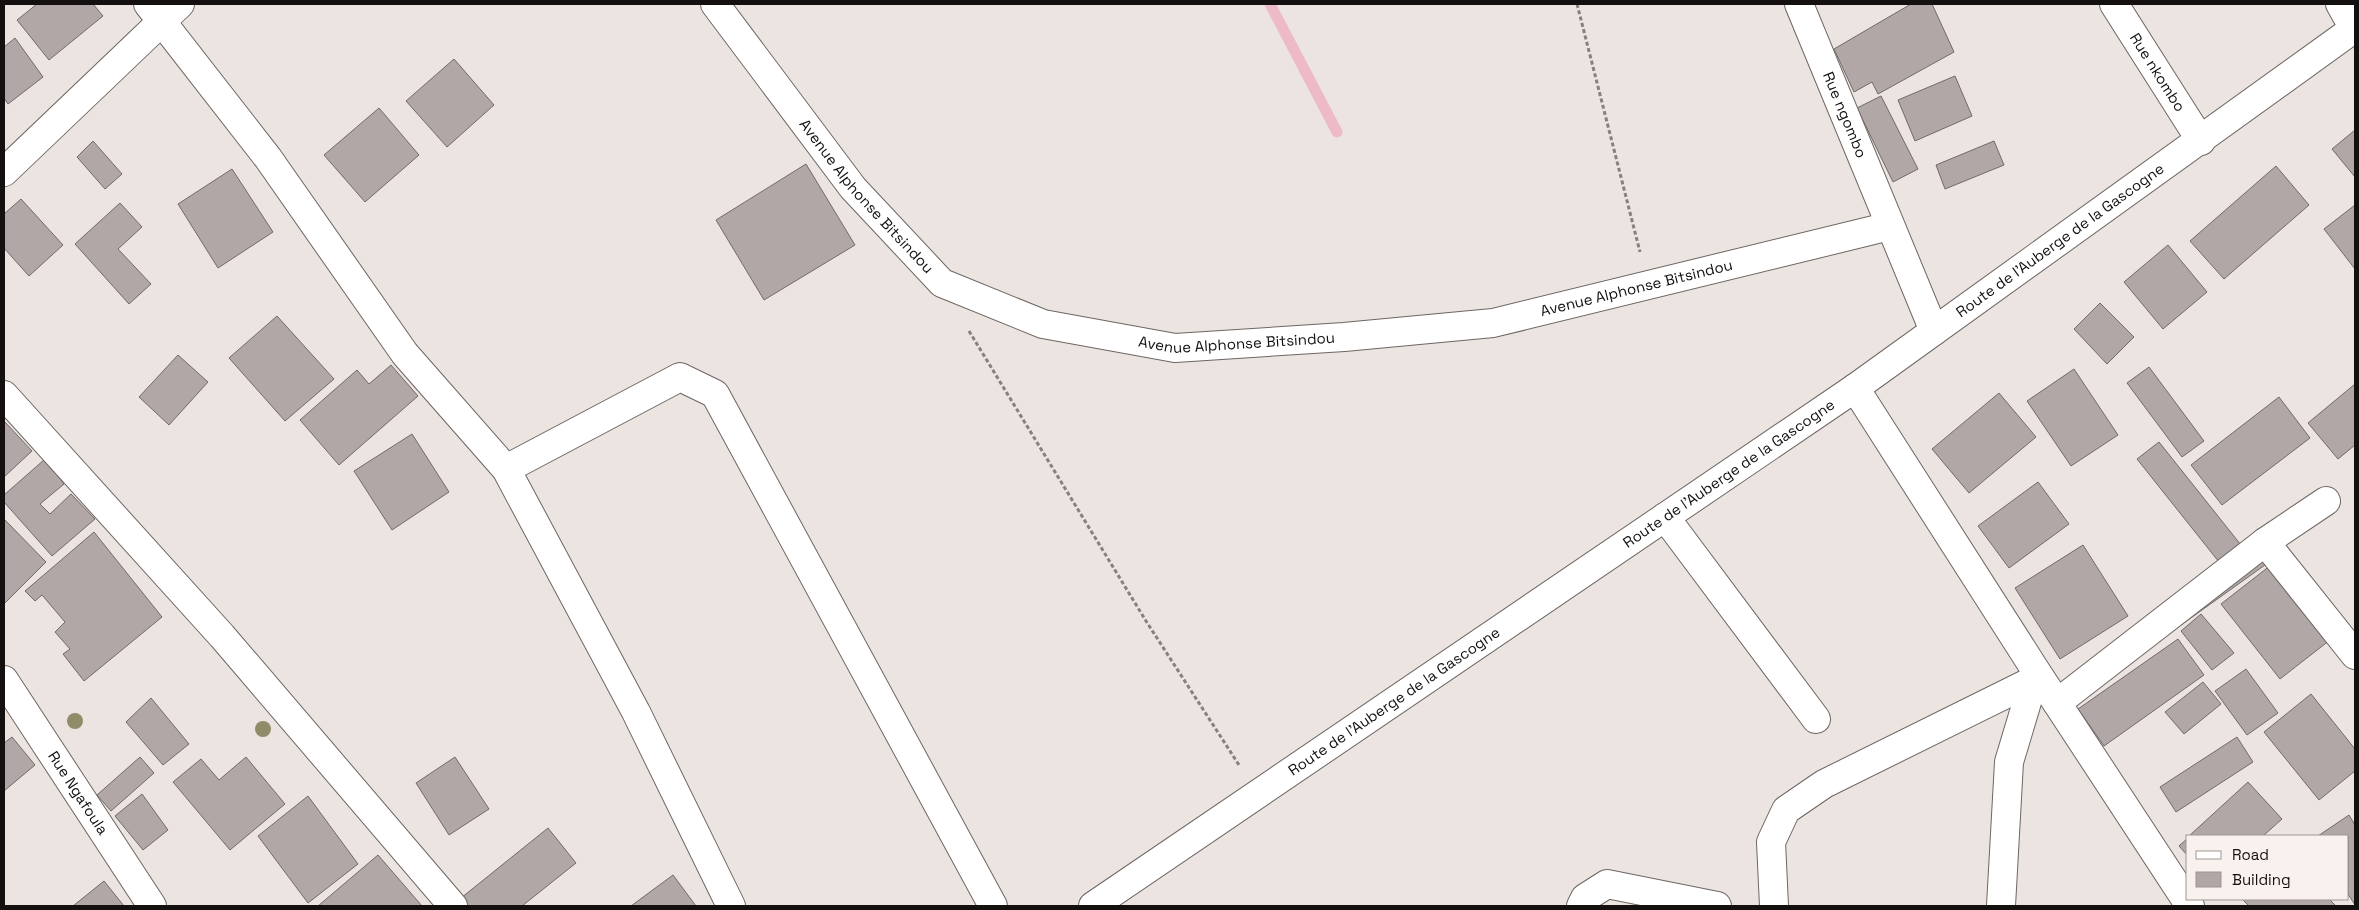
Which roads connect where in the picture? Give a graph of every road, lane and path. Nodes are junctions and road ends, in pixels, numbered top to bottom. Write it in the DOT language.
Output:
graph roads {
  1 [pos="714,4"];
  2 [pos="1577,4"];
  3 [pos="1799,4"];
  4 [pos="2114,4"];
  5 [pos="2340,4"];
  6 [pos="163,9"];
  7 [pos="2354,29"];
  8 [pos="2202,141"];
  9 [pos="4,172"];
  10 [pos="1890,226"];
  11 [pos="942,283"];
  12 [pos="1649,286"];
  13 [pos="1934,331"];
  14 [pos="1855,388"];
  15 [pos="4,395"];
  16 [pos="506,469"];
  17 [pos="2326,501"];
  18 [pos="1665,517"];
  19 [pos="2265,542"];
  20 [pos="2355,655"];
  21 [pos="2034,676"];
  22 [pos="4,680"];
  23 [pos="2057,703"];
  24 [pos="1816,719"];
  25 [pos="1257,793"];
  26 [pos="2186,900"];
  27 [pos="152,906"];
  28 [pos="453,906"];
  29 [pos="731,906"];
  30 [pos="993,906"];
  31 [pos="1093,906"];
  32 [pos="1581,906"];
  33 [pos="1717,906"];
  34 [pos="1774,906"];
  35 [pos="2001,906"];
  1 -- 11 [label="street, Avenue Alphonse Bitsindou"];
  2 -- 12 [label="path"];
  3 -- 10 [label="street, Rue ngombo"];
  4 -- 8 [label="street, Rue nkombo"];
  5 -- 7 [label="street"];
  6 -- 9 [label="street"];
  6 -- 16 [label="street"];
  7 -- 8 [label="street, Route de l'Auberge de la Gascogne"];
  8 -- 13 [label="street, Route de l'Auberge de la Gascogne"];
  10 -- 12 [label="street, Avenue Alphonse Bitsindou"];
  10 -- 13 [label="street, Rue ngombo"];
  11 -- 12 [label="street, Avenue Alphonse Bitsindou"];
  11 -- 25 [label="path"];
  13 -- 14 [label="street, Route de l'Auberge de la Gascogne"];
  14 -- 18 [label="street, Route de l'Auberge de la Gascogne"];
  14 -- 21 [label="street"];
  15 -- 28 [label="street"];
  16 -- 29 [label="street"];
  16 -- 30 [label="street"];
  17 -- 19 [label="street"];
  18 -- 24 [label="street"];
  18 -- 25 [label="street, Route de l'Auberge de la Gascogne"];
  19 -- 20 [label="street"];
  19 -- 23 [label="street"];
  21 -- 23 [label="street"];
  21 -- 34 [label="street"];
  21 -- 35 [label="street"];
  22 -- 27 [label="street, Rue Ngafoula"];
  23 -- 26 [label="street"];
  25 -- 31 [label="street, Route de l'Auberge de la Gascogne"];
  32 -- 33 [label="street"];
}
